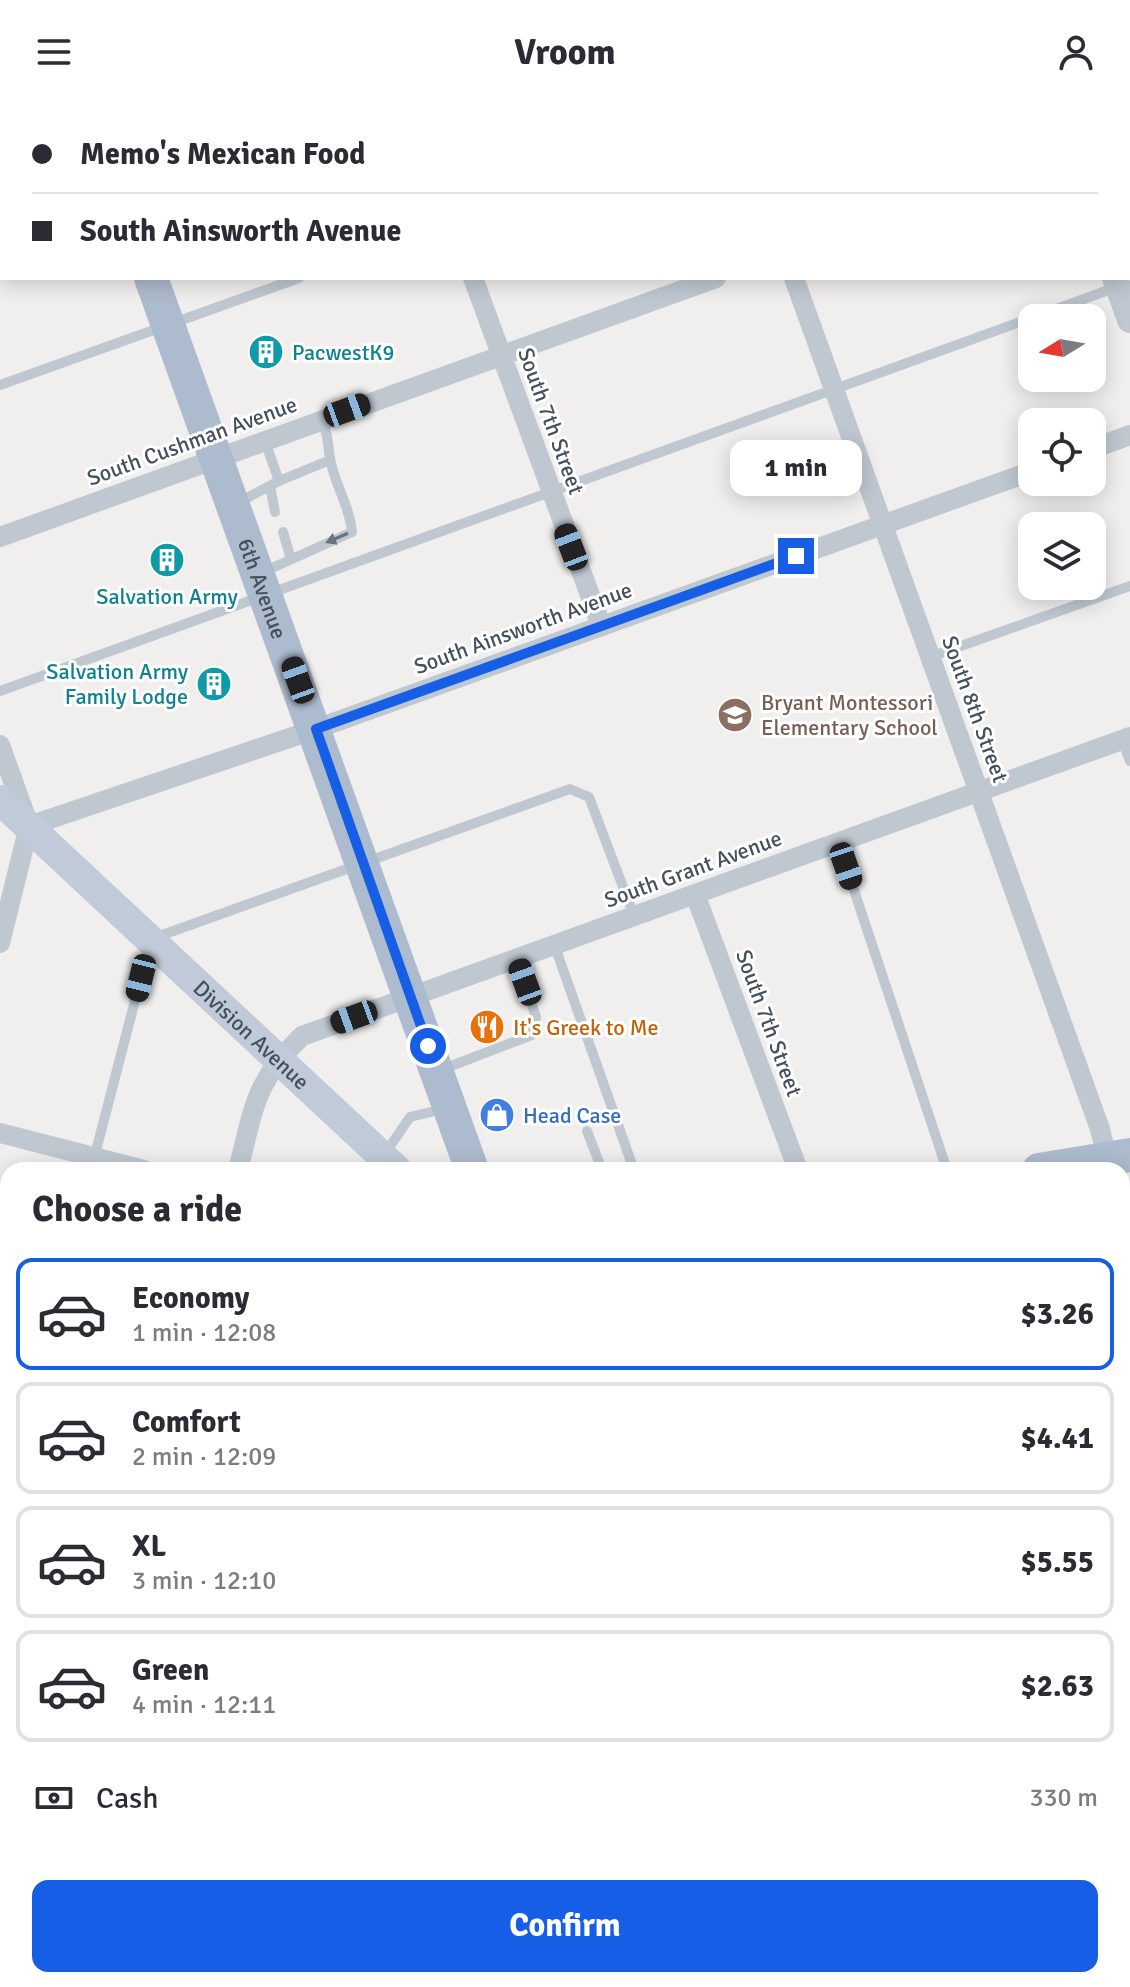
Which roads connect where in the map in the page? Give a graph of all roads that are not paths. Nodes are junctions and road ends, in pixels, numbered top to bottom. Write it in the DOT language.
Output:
graph roads {
  1 [pos="152,280"];
  2 [pos="293,280"];
  3 [pos="474,280"];
  4 [pos="710,280"];
  5 [pos="795,280"];
  6 [pos="1121,282"];
  7 [pos="1130,320"];
  8 [pos="169,325"];
  9 [pos="500,353"];
  10 [pos="0,385"];
  11 [pos="834,389"];
  12 [pos="321,419"];
  13 [pos="1130,435"];
  14 [pos="265,440"];
  15 [pos="1106,444"];
  16 [pos="217,458"];
  17 [pos="330,460"];
  18 [pos="1018,476"];
  19 [pos="274,483"];
  20 [pos="550,492"];
  21 [pos="234,504"];
  22 [pos="275,512"];
  23 [pos="884,526"];
  24 [pos="283,532"];
  25 [pos="0,537"];
  26 [pos="291,559"];
  27 [pos="263,584"];
  28 [pos="1130,586"];
  29 [pos="601,625"];
  30 [pos="930,657"];
  31 [pos="0,691"];
  32 [pos="316,729"];
  33 [pos="1126,738"];
  34 [pos="0,745"];
  35 [pos="1130,761"];
  36 [pos="979,792"];
  37 [pos="0,800"];
  38 [pos="0,819"];
  39 [pos="29,826"];
  40 [pos="838,842"];
  41 [pos="363,864"];
  42 [pos="695,894"];
  43 [pos="634,916"];
  44 [pos="151,939"];
  45 [pos="0,943"];
  46 [pos="554,944"];
  47 [pos="516,958"];
  48 [pos="411,996"];
  49 [pos="279,1058"];
  50 [pos="437,1071"];
  51 [pos="450,1107"];
  52 [pos="587,1131"];
  53 [pos="0,1133"];
  54 [pos="87,1162"];
  55 [pos="94,1162"];
  56 [pos="240,1162"];
  57 [pos="389,1162"];
  58 [pos="390,1162"];
  59 [pos="469,1162"];
  60 [pos="599,1162"];
  61 [pos="631,1162"];
  62 [pos="795,1162"];
  63 [pos="944,1162"];
  64 [pos="1097,1162"];
  1 -- 8 [label="main road, 6th Avenue"];
  2 -- 8 [label="lane"];
  3 -- 9 [label="street, South 7th Street"];
  4 -- 9 [label="street, South Cushman Avenue"];
  5 -- 11 [label="street, South 8th Street"];
  6 -- 7 [label="street"];
  6 -- 11 [label="lane"];
  8 -- 10 [label="lane"];
  8 -- 16 [label="main road, 6th Avenue"];
  9 -- 12 [label="street, South Cushman Avenue"];
  9 -- 20 [label="street, South 7th Street"];
  11 -- 20 [label="lane"];
  11 -- 23 [label="street, South 8th Street"];
  12 -- 14 [label="street, South Cushman Avenue"];
  12 -- 17 [label="lane"];
  13 -- 15 [label="street"];
  14 -- 16 [label="street, South Cushman Avenue"];
  14 -- 19 [label="lane"];
  16 -- 21 [label="main road, 6th Avenue"];
  16 -- 25 [label="street, South Cushman Avenue"];
  17 -- 19 [label="lane"];
  17 -- 26 [label="lane, one-way"];
  18 -- 23 [label="street, South Ainsworth Avenue"];
  19 -- 21 [label="lane"];
  19 -- 22 [label="lane"];
  20 -- 27 [label="lane"];
  20 -- 29 [label="street, South 7th Street"];
  21 -- 27 [label="main road, 6th Avenue"];
  23 -- 29 [label="street, South Ainsworth Avenue"];
  23 -- 30 [label="street, South 8th Street"];
  24 -- 26 [label="lane"];
  26 -- 27 [label="lane"];
  27 -- 31 [label="lane"];
  27 -- 32 [label="main road, 6th Avenue"];
  28 -- 30 [label="lane"];
  29 -- 32 [label="street, South Ainsworth Avenue"];
  30 -- 36 [label="street, South 8th Street"];
  32 -- 39 [label="street, South Ainsworth Avenue"];
  32 -- 41 [label="main road, 6th Avenue"];
  33 -- 35 [label="lane"];
  33 -- 36 [label="street, South Grant Avenue"];
  34 -- 39 [label="street"];
  36 -- 40 [label="street, South Grant Avenue"];
  36 -- 64 [label="street, South 8th Street"];
  37 -- 39 [label="main road, Division Avenue"];
  38 -- 39 [label="street"];
  39 -- 44 [label="main road, Division Avenue"];
  39 -- 45 [label="street"];
  40 -- 42 [label="street, South Grant Avenue"];
  40 -- 63 [label="lane"];
  41 -- 43 [label="lane"];
  41 -- 44 [label="lane"];
  41 -- 48 [label="main road, 6th Avenue"];
  42 -- 43 [label="street, South Grant Avenue"];
  42 -- 62 [label="street, South 7th Street"];
  43 -- 46 [label="street, South Grant Avenue"];
  44 -- 49 [label="main road, Division Avenue"];
  44 -- 55 [label="lane"];
  46 -- 47 [label="street, South Grant Avenue"];
  46 -- 61 [label="lane"];
  47 -- 48 [label="street, South Grant Avenue"];
  47 -- 50 [label="lane"];
  48 -- 49 [label="street, South Grant Avenue"];
  48 -- 50 [label="main road, 6th Avenue"];
  49 -- 56 [label="street, South Grant Avenue"];
  49 -- 57 [label="main road, Division Avenue"];
  50 -- 51 [label="main road, 6th Avenue"];
  51 -- 58 [label="lane"];
  51 -- 59 [label="main road, 6th Avenue"];
  52 -- 60 [label="lane"];
  53 -- 54 [label="street"];
}
